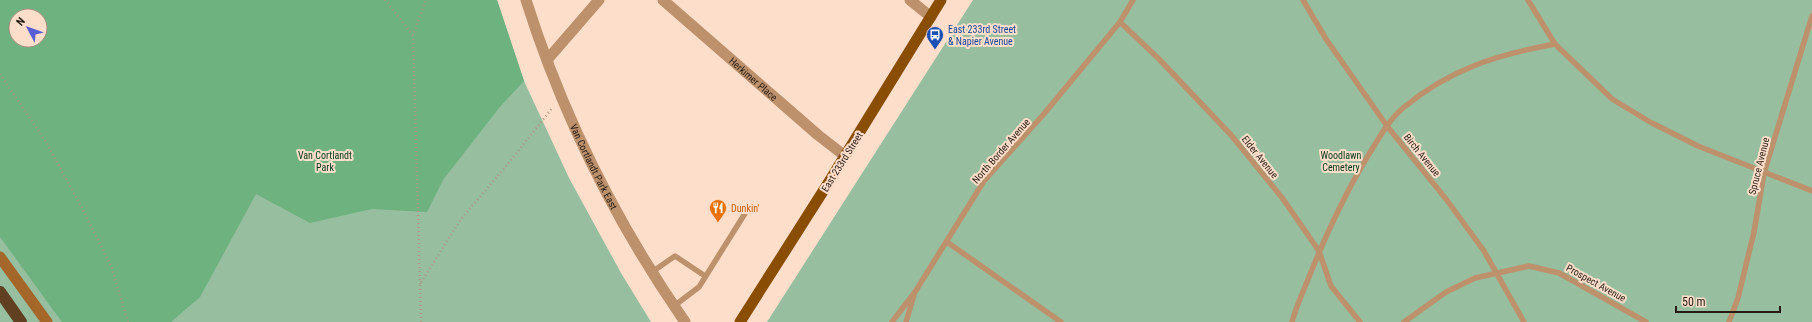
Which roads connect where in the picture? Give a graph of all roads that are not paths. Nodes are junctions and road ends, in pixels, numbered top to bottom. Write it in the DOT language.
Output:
graph roads {
  1 [pos="526,0"];
  2 [pos="599,0"];
  3 [pos="663,0"];
  4 [pos="910,0"];
  5 [pos="942,0"];
  6 [pos="1133,0"];
  7 [pos="1303,0"];
  8 [pos="1528,0"];
  9 [pos="1812,16"];
  10 [pos="931,17"];
  11 [pos="1120,22"];
  12 [pos="1555,44"];
  13 [pos="547,60"];
  14 [pos="1387,126"];
  15 [pos="845,156"];
  16 [pos="1764,172"];
  17 [pos="1812,191"];
  18 [pos="749,207"];
  19 [pos="947,242"];
  20 [pos="1319,251"];
  21 [pos="0,257"];
  22 [pos="651,272"];
  23 [pos="1496,273"];
  24 [pos="705,276"];
  25 [pos="0,292"];
  26 [pos="915,292"];
  27 [pos="674,306"];
  28 [pos="21,322"];
  29 [pos="47,322"];
  30 [pos="685,322"];
  31 [pos="740,322"];
  32 [pos="892,322"];
  33 [pos="906,322"];
  34 [pos="1061,322"];
  35 [pos="1292,322"];
  36 [pos="1360,322"];
  37 [pos="1404,322"];
  38 [pos="1524,322"];
  39 [pos="1646,322"];
  40 [pos="1729,322"];
  1 -- 13 [label="street, Van Cortlandt Park East"];
  2 -- 13 [label="street"];
  3 -- 15 [label="street, Herkimer Place"];
  4 -- 10 [label="street"];
  5 -- 10 [label="main road, East 233rd Street"];
  6 -- 11 [label="lane, North Border Avenue"];
  7 -- 14 [label="lane, Birch Avenue"];
  8 -- 12 [label="lane"];
  9 -- 16 [label="lane, Spruce Avenue"];
  10 -- 15 [label="main road, East 233rd Street"];
  11 -- 19 [label="lane, North Border Avenue"];
  11 -- 20 [label="lane, Elder Avenue"];
  12 -- 14 [label="lane"];
  12 -- 16 [label="lane"];
  13 -- 22 [label="street, Van Cortlandt Park East"];
  14 -- 20 [label="lane"];
  14 -- 23 [label="lane, Birch Avenue"];
  15 -- 31 [label="main road, East 233rd Street"];
  16 -- 17 [label="lane"];
  16 -- 40 [label="lane, Spruce Avenue"];
  18 -- 24 [label="lane"];
  19 -- 26 [label="lane, North Border Avenue"];
  19 -- 34 [label="lane"];
  20 -- 35 [label="lane"];
  20 -- 36 [label="lane, Elder Avenue"];
  21 -- 29 [label="main road"];
  22 -- 24 [label="lane"];
  22 -- 27 [label="street, Van Cortlandt Park East"];
  23 -- 37 [label="lane, Prospect Avenue"];
  23 -- 38 [label="lane, Birch Avenue"];
  23 -- 39 [label="lane, Prospect Avenue"];
  24 -- 27 [label="lane"];
  25 -- 28 [label="highway"];
  26 -- 32 [label="lane, North Border Avenue"];
  26 -- 33 [label="lane"];
  27 -- 30 [label="street, Van Cortlandt Park East"];
}
